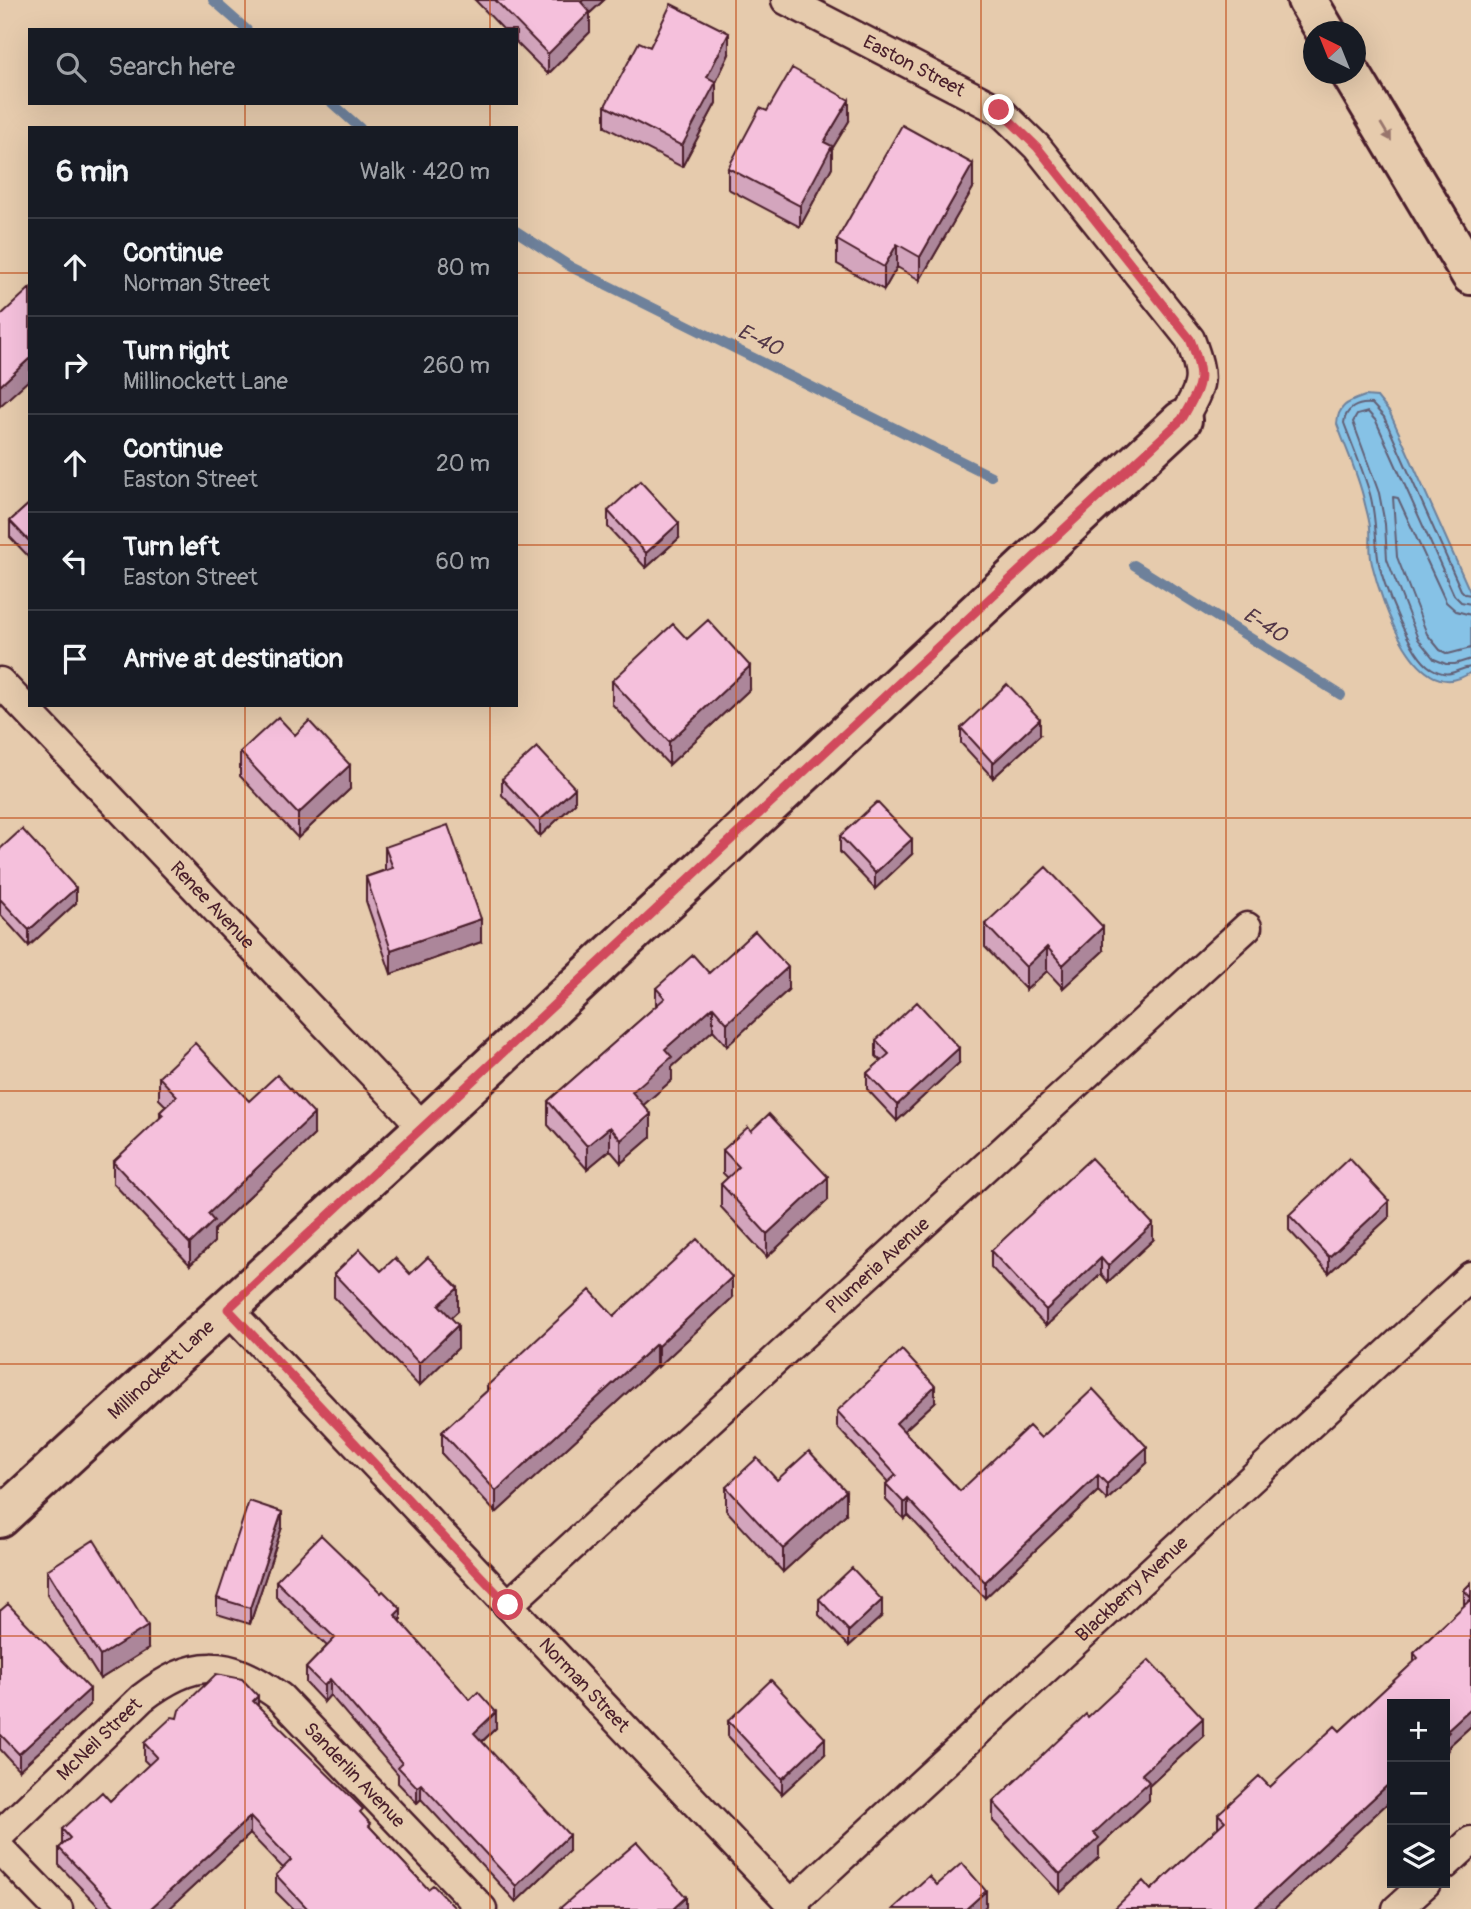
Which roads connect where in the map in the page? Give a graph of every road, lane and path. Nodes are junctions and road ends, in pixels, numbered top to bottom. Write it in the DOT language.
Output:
graph roads {
  1 [pos="786,0"];
  2 [pos="1307,0"];
  3 [pos="1319,21"];
  4 [pos="1357,84"];
  5 [pos="1471,275"];
  6 [pos="1182,419"];
  7 [pos="0,682"];
  8 [pos="1247,927"];
  9 [pos="424,1128"];
  10 [pos="1471,1276"];
  11 [pos="228,1309"];
  12 [pos="0,1518"];
  13 [pos="508,1605"];
  14 [pos="212,1668"];
  15 [pos="0,1835"];
  16 [pos="1471,1841"];
  17 [pos="0,1849"];
  18 [pos="1450,1860"];
  19 [pos="1420,1888"];
  20 [pos="793,1906"];
  21 [pos="58,1909"];
  22 [pos="482,1909"];
  23 [pos="1397,1909"];
  1 -- 6 [label="street, Easton Street"];
  2 -- 3 [label="main road"];
  4 -- 5 [label="main road, one-way"];
  6 -- 9 [label="main road, Millinockett Lane"];
  7 -- 9 [label="street, Renee Avenue"];
  8 -- 13 [label="street, Plumeria Avenue"];
  9 -- 11 [label="main road, Millinockett Lane"];
  10 -- 20 [label="street, Blackberry Avenue"];
  11 -- 12 [label="main road, Millinockett Lane"];
  11 -- 13 [label="street, Norman Street"];
  13 -- 20 [label="street, Norman Street"];
  14 -- 15 [label="street, McNeil Street"];
  14 -- 22 [label="street, Sanderlin Avenue"];
  16 -- 18 [label="street"];
  17 -- 21 [label="street"];
  19 -- 23 [label="street"];
}
